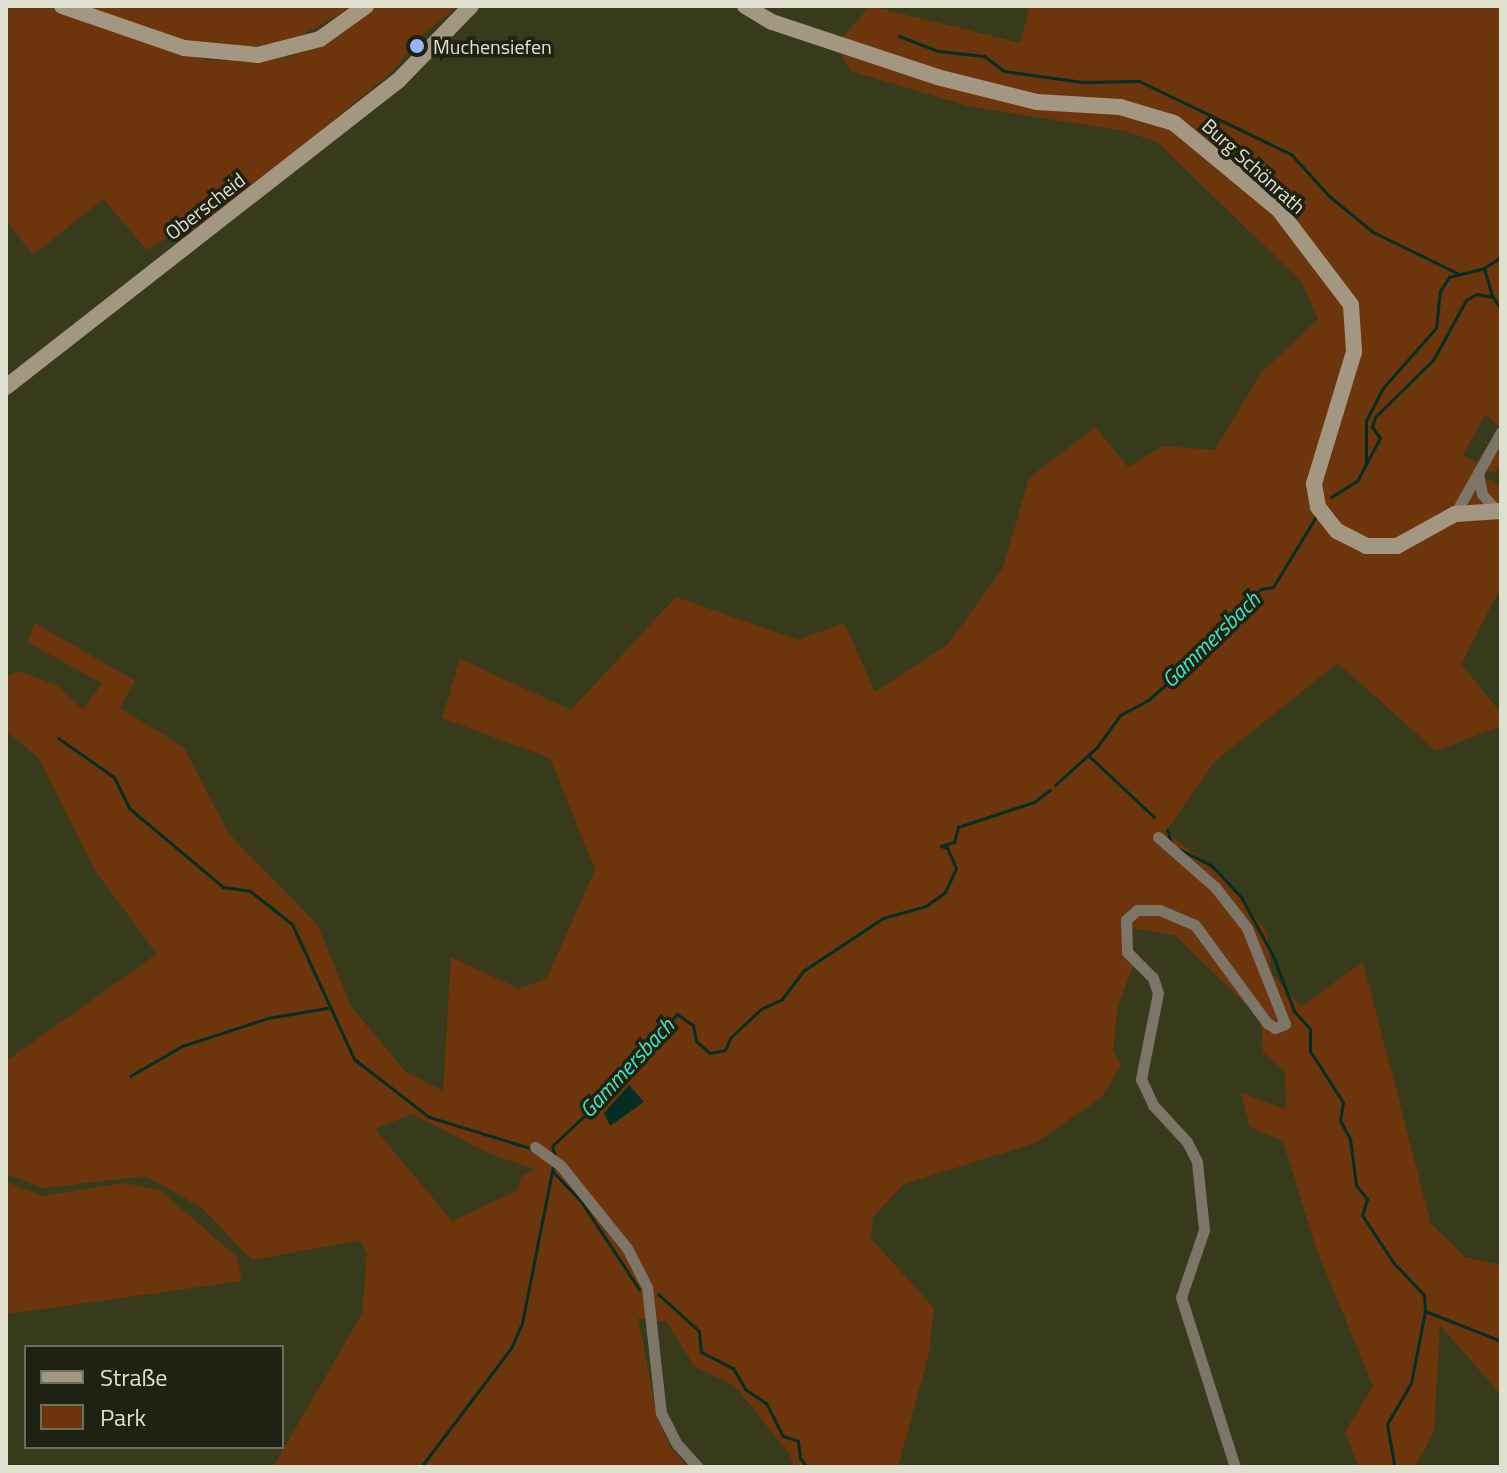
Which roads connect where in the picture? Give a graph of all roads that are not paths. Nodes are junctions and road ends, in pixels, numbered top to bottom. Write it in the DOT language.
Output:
graph roads {
  1 [pos="62,6"];
  2 [pos="366,6"];
  3 [pos="745,6"];
  4 [pos="471,8"];
  5 [pos="6,387"];
  6 [pos="1501,432"];
  7 [pos="1478,471"];
  8 [pos="1498,510"];
  9 [pos="1455,514"];
  10 [pos="1158,837"];
  11 [pos="535,1147"];
  12 [pos="698,1467"];
  13 [pos="1235,1467"];
  1 -- 2 [label="street"];
  3 -- 9 [label="street, Burg Schönrath"];
  4 -- 5 [label="street, Oberscheid"];
  6 -- 7 [label="street"];
  7 -- 8 [label="street"];
  7 -- 9 [label="street"];
  8 -- 9 [label="street, Burg Schönrath"];
  10 -- 13 [label="street"];
  11 -- 12 [label="street"];
}
